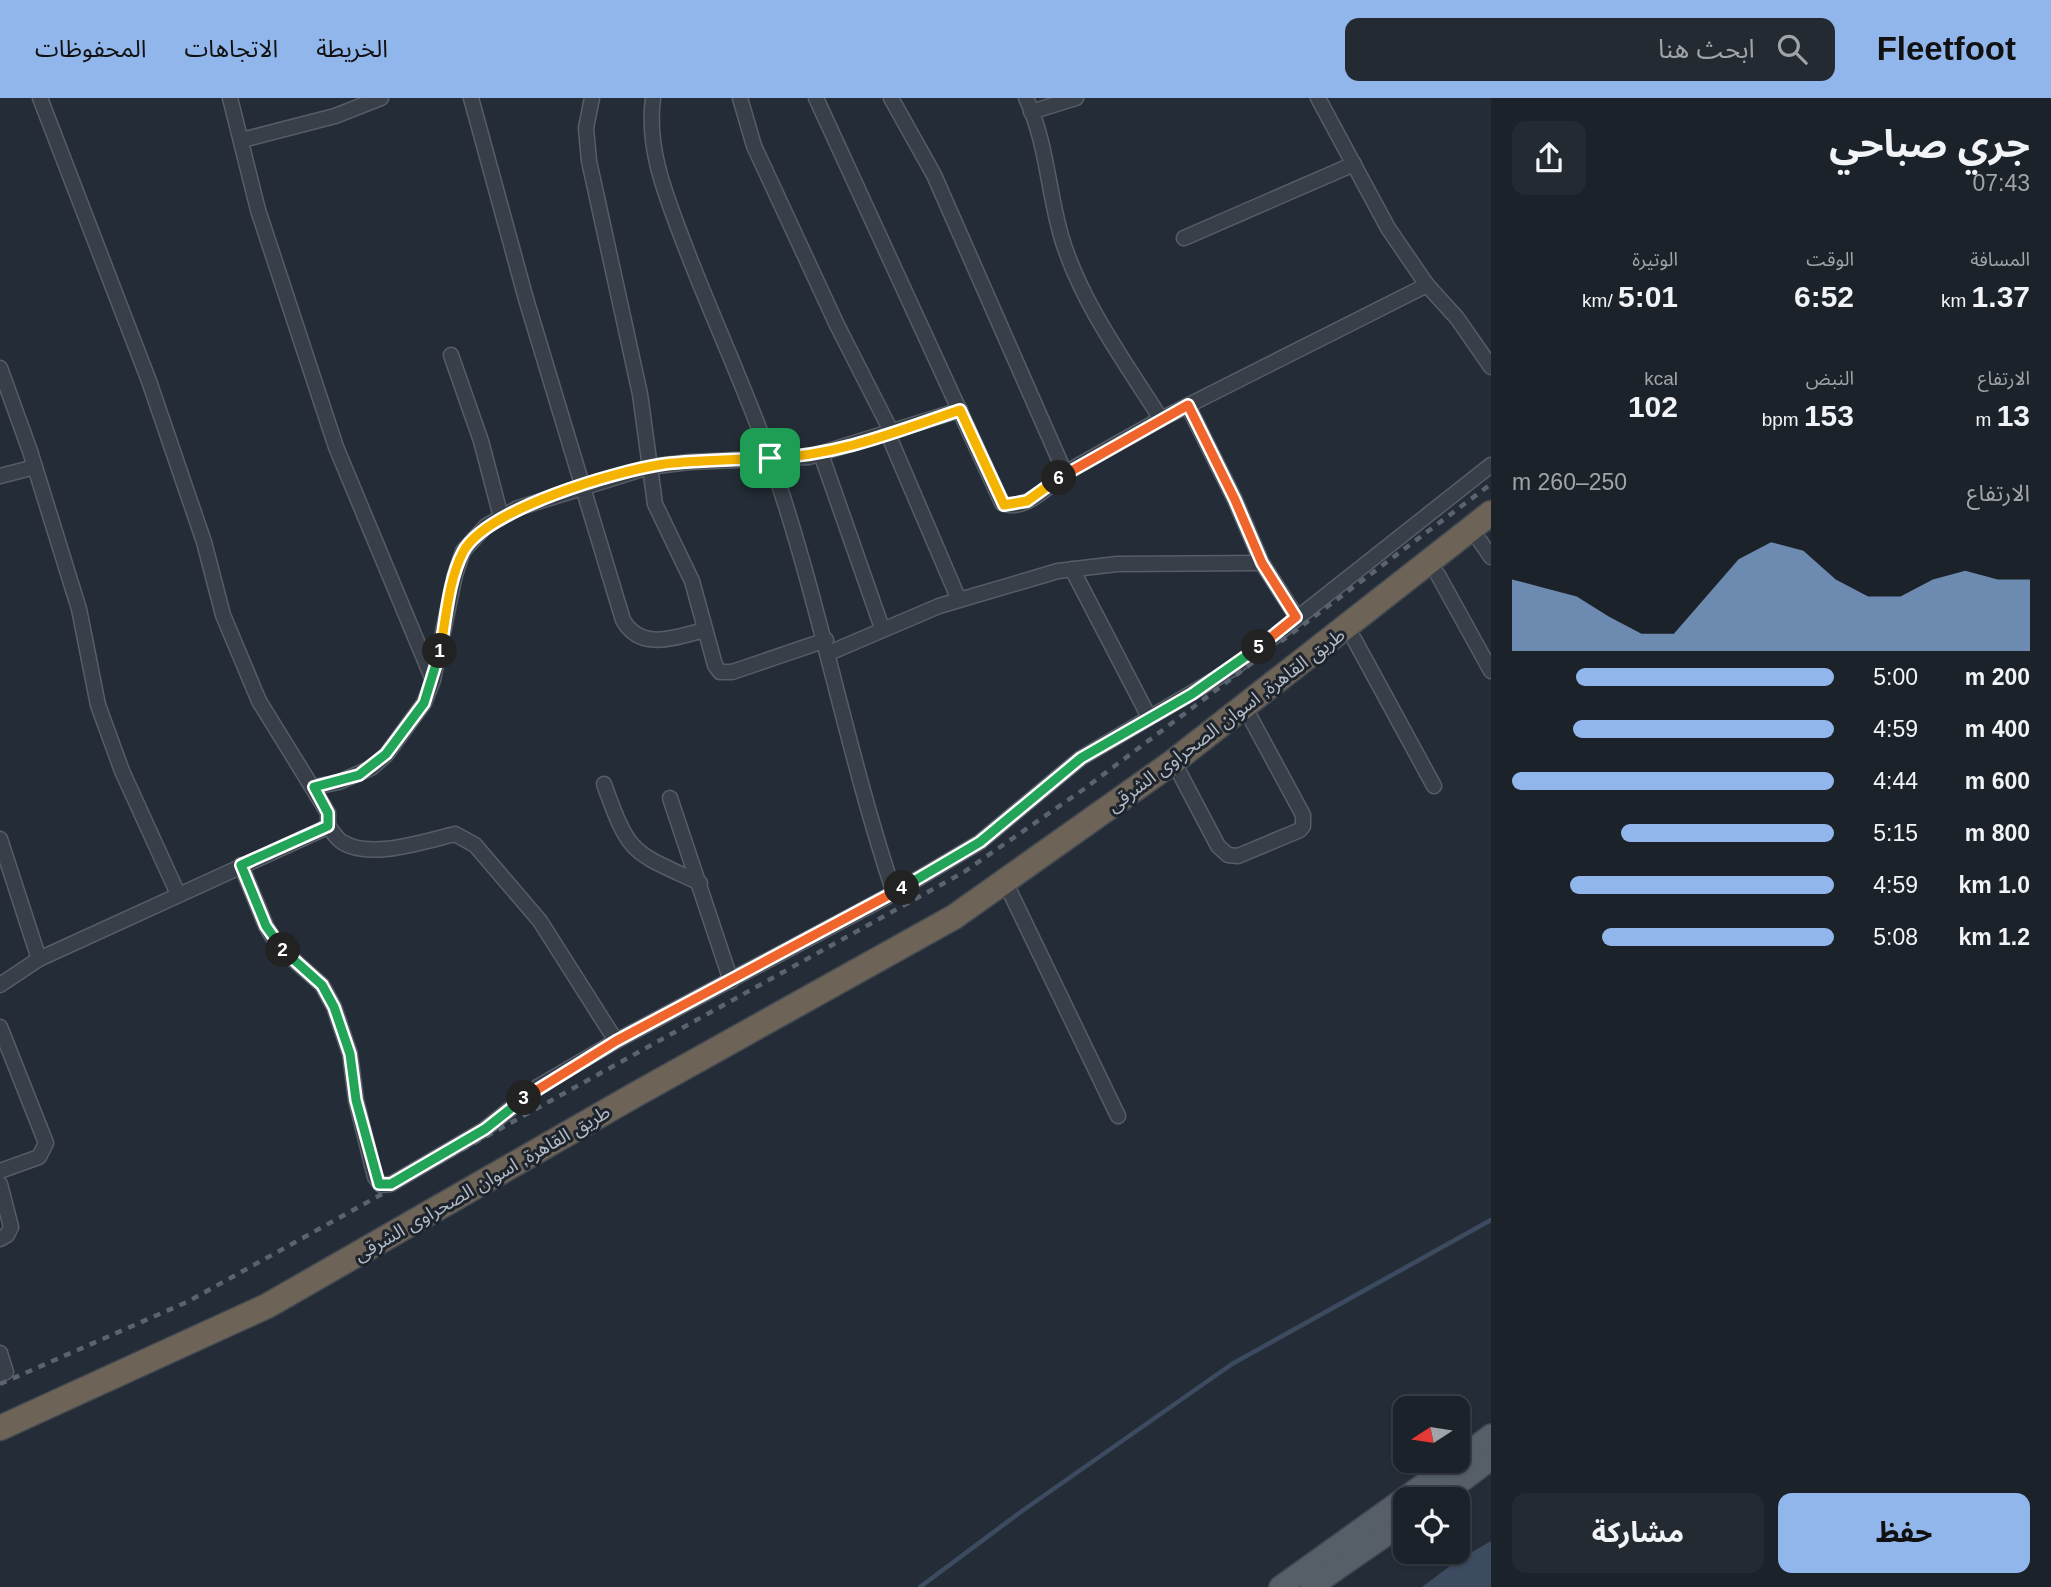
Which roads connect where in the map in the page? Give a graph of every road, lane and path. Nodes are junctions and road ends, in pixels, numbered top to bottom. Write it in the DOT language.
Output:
graph roads {
  1 [pos="40,98"];
  2 [pos="230,98"];
  3 [pos="381,98"];
  4 [pos="471,98"];
  5 [pos="592,98"];
  6 [pos="653,98"];
  7 [pos="740,98"];
  8 [pos="817,98"];
  9 [pos="891,98"];
  10 [pos="1026,98"];
  11 [pos="1076,98"];
  12 [pos="1318,98"];
  13 [pos="1031,112"];
  14 [pos="242,140"];
  15 [pos="1354,163"];
  16 [pos="1184,238"];
  17 [pos="1427,285"];
  18 [pos="451,355"];
  19 [pos="1491,367"];
  20 [pos="0,368"];
  21 [pos="1188,405"];
  22 [pos="960,410"];
  23 [pos="1161,419"];
  24 [pos="890,434"];
  25 [pos="821,454"];
  26 [pos="770,458"];
  27 [pos="1491,465"];
  28 [pos="35,467"];
  29 [pos="649,467"];
  30 [pos="1065,473"];
  31 [pos="0,476"];
  32 [pos="581,488"];
  33 [pos="1491,513"];
  34 [pos="501,517"];
  35 [pos="1487,544"];
  36 [pos="1262,563"];
  37 [pos="1072,569"];
  38 [pos="1438,575"];
  39 [pos="959,600"];
  40 [pos="1296,617"];
  41 [pos="882,628"];
  42 [pos="705,630"];
  43 [pos="1354,639"];
  44 [pos="827,647"];
  45 [pos="1491,671"];
  46 [pos="433,680"];
  47 [pos="1149,717"];
  48 [pos="1250,718"];
  49 [pos="1179,772"];
  50 [pos="604,784"];
  51 [pos="1434,786"];
  52 [pos="314,787"];
  53 [pos="670,798"];
  54 [pos="328,826"];
  55 [pos="0,839"];
  56 [pos="241,865"];
  57 [pos="700,883"];
  58 [pos="1010,892"];
  59 [pos="894,893"];
  60 [pos="178,894"];
  61 [pos="954,917"];
  62 [pos="39,959"];
  63 [pos="732,981"];
  64 [pos="0,985"];
  65 [pos="0,1027"];
  66 [pos="616,1041"];
  67 [pos="1118,1116"];
  68 [pos="0,1171"];
  69 [pos="0,1184"];
  70 [pos="0,1239"];
  71 [pos="0,1353"];
  72 [pos="0,1375"];
  73 [pos="0,1428"];
  74 [pos="1491,1435"];
  75 [pos="1470,1451"];
  76 [pos="1491,1458"];
  77 [pos="1439,1474"];
  78 [pos="1454,1487"];
  79 [pos="1393,1530"];
  80 [pos="1280,1587"];
  81 [pos="1311,1587"];
  1 -- 52 [label="street"];
  2 -- 14 [label="street"];
  3 -- 14 [label="street"];
  4 -- 32 [label="street"];
  5 -- 29 [label="street"];
  6 -- 26 [label="street"];
  7 -- 24 [label="street"];
  8 -- 22 [label="street"];
  9 -- 30 [label="street"];
  10 -- 13 [label="street"];
  11 -- 13 [label="street"];
  12 -- 15 [label="street"];
  13 -- 23 [label="street"];
  14 -- 46 [label="street"];
  15 -- 16 [label="street"];
  15 -- 17 [label="street"];
  17 -- 19 [label="street"];
  17 -- 21 [label="street"];
  18 -- 34 [label="street"];
  20 -- 28 [label="street"];
  21 -- 23 [label="street"];
  21 -- 36 [label="street"];
  22 -- 24 [label="street"];
  22 -- 30 [label="street"];
  23 -- 30 [label="street"];
  24 -- 25 [label="street"];
  24 -- 39 [label="street"];
  25 -- 26 [label="street"];
  25 -- 41 [label="street"];
  26 -- 29 [label="street"];
  26 -- 44 [label="street"];
  27 -- 40 [label="street"];
  28 -- 31 [label="street"];
  28 -- 60 [label="street"];
  29 -- 32 [label="street"];
  29 -- 42 [label="street"];
  32 -- 34 [label="street"];
  32 -- 42 [label="street"];
  33 -- 61 [label="highway, طريق القاهرة, اسوان الصحراوى الشرقى"];
  34 -- 46 [label="street"];
  35 -- 38 [label="highway, طريق القاهرة, اسوان الصحراوى الشرقى"];
  36 -- 37 [label="street"];
  36 -- 40 [label="street"];
  37 -- 39 [label="street"];
  37 -- 47 [label="street"];
  38 -- 43 [label="highway, طريق القاهرة, اسوان الصحراوى الشرقى"];
  38 -- 45 [label="street"];
  39 -- 41 [label="street"];
  40 -- 47 [label="street"];
  41 -- 44 [label="street"];
  42 -- 44 [label="street"];
  43 -- 48 [label="highway, طريق القاهرة, اسوان الصحراوى الشرقى"];
  43 -- 51 [label="street"];
  44 -- 59 [label="street"];
  46 -- 52 [label="street"];
  47 -- 59 [label="street"];
  48 -- 49 [label="highway, طريق القاهرة, اسوان الصحراوى الشرقى"];
  48 -- 49 [label="street"];
  49 -- 58 [label="highway, طريق القاهرة, اسوان الصحراوى الشرقى"];
  50 -- 57 [label="street"];
  52 -- 54 [label="street"];
  53 -- 57 [label="street"];
  54 -- 56 [label="street"];
  54 -- 66 [label="street"];
  55 -- 62 [label="street"];
  56 -- 60 [label="street"];
  56 -- 66 [label="street"];
  57 -- 63 [label="street"];
  58 -- 61 [label="highway, طريق القاهرة, اسوان الصحراوى الشرقى"];
  58 -- 67 [label="street"];
  59 -- 63 [label="street"];
  60 -- 62 [label="street"];
  61 -- 73 [label="highway, طريق القاهرة, اسوان الصحراوى الشرقى"];
  62 -- 64 [label="street"];
  63 -- 66 [label="street"];
  65 -- 68 [label="street"];
  69 -- 70 [label="street"];
  71 -- 72 [label="street"];
  74 -- 75 [label="main road"];
  76 -- 78 [label="main road"];
  77 -- 80 [label="main road"];
  79 -- 81 [label="main road"];
}
